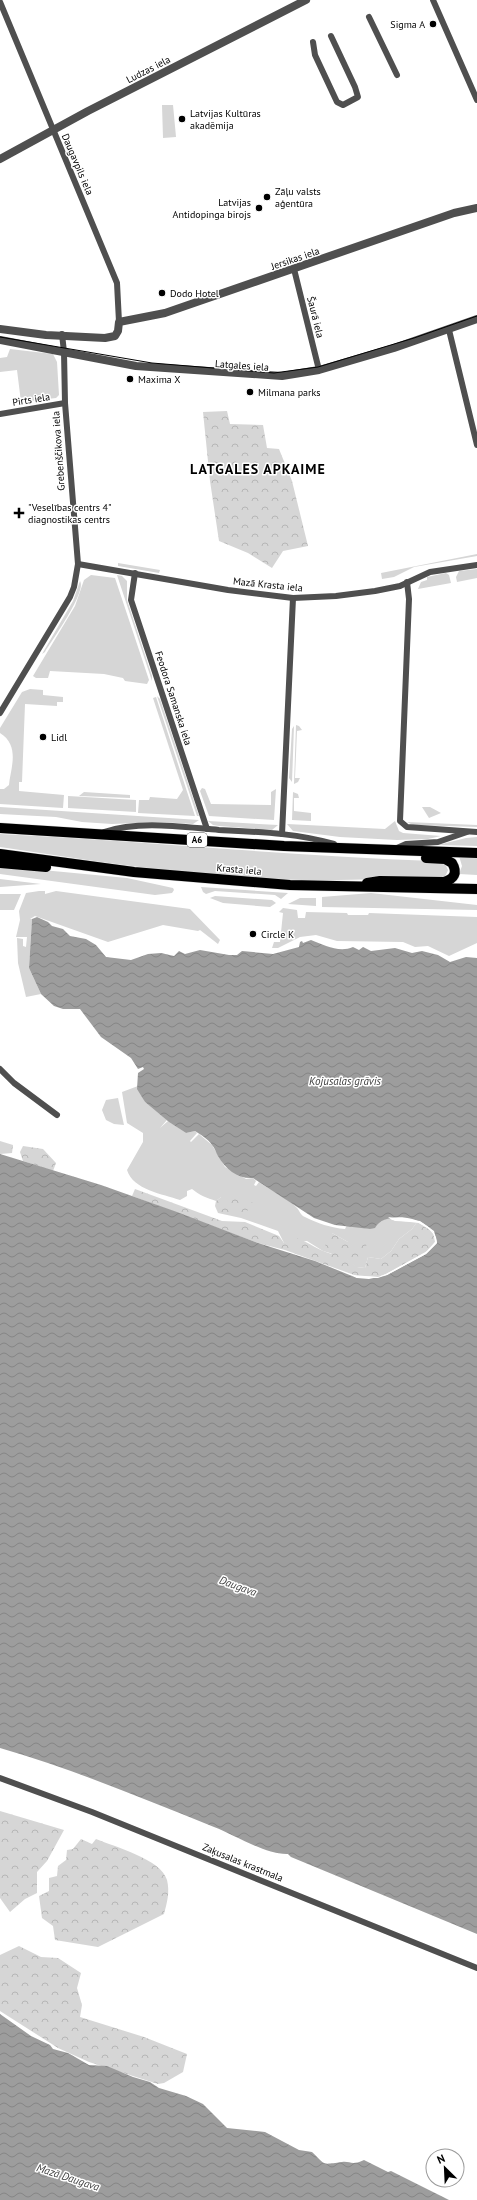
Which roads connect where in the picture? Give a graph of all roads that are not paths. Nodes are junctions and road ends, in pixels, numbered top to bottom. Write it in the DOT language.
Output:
graph roads {
  1 [pos="306,0"];
  2 [pos="433,0"];
  3 [pos="0,2"];
  4 [pos="369,17"];
  5 [pos="331,36"];
  6 [pos="313,42"];
  7 [pos="397,75"];
  8 [pos="477,100"];
  9 [pos="53,130"];
  10 [pos="0,158"];
  11 [pos="477,208"];
  12 [pos="294,268"];
  13 [pos="477,319"];
  14 [pos="119,322"];
  15 [pos="0,329"];
  16 [pos="449,330"];
  17 [pos="62,334"];
  18 [pos="0,340"];
  19 [pos="64,352"];
  20 [pos="319,370"];
  21 [pos="65,403"];
  22 [pos="0,414"];
  23 [pos="477,446"];
  24 [pos="78,564"];
  25 [pos="477,565"];
  26 [pos="135,573"];
  27 [pos="407,582"];
  28 [pos="293,598"];
  29 [pos="0,713"];
  30 [pos="1,826"];
  31 [pos="207,829"];
  32 [pos="469,832"];
  33 [pos="477,832"];
  34 [pos="100,834"];
  35 [pos="282,834"];
  36 [pos="351,850"];
  37 [pos="389,851"];
  38 [pos="477,853"];
  39 [pos="0,854"];
  40 [pos="0,863"];
  41 [pos="108,869"];
  42 [pos="357,887"];
  43 [pos="477,889"];
  44 [pos="0,1069"];
  45 [pos="57,1115"];
  46 [pos="0,1778"];
  47 [pos="477,1968"];
  1 -- 9 [label="street, Ludzas iela"];
  2 -- 8 [label="street"];
  3 -- 9 [label="street, Daugavpils iela"];
  4 -- 7 [label="street"];
  5 -- 6 [label="street"];
  9 -- 10 [label="street, Ludzas iela"];
  9 -- 14 [label="street, Daugavpils iela"];
  11 -- 12 [label="street, Jersikas iela"];
  12 -- 14 [label="street, Jersikas iela"];
  12 -- 20 [label="street, Šaurā iela"];
  13 -- 16 [label="street, Latgales iela"];
  14 -- 17 [label="street, Daugavpils iela"];
  15 -- 17 [label="street"];
  16 -- 20 [label="street, Latgales iela"];
  16 -- 23 [label="street"];
  17 -- 19 [label="street, Grebenščikova iela"];
  18 -- 19 [label="street, Latgales iela"];
  19 -- 20 [label="street, Latgales iela"];
  19 -- 21 [label="street, Grebenščikova iela"];
  21 -- 22 [label="street, Pirts iela"];
  21 -- 24 [label="street, Grebenščikova iela"];
  24 -- 26 [label="street, Mazā Krasta iela"];
  24 -- 29 [label="street, Grebenščikova iela"];
  25 -- 27 [label="street, Mazā Krasta iela"];
  26 -- 28 [label="street, Mazā Krasta iela"];
  26 -- 31 [label="street, Feodora Samanska iela"];
  27 -- 28 [label="street, Mazā Krasta iela"];
  27 -- 32 [label="street"];
  28 -- 35 [label="street"];
  30 -- 34 [label="highway, A6"];
  31 -- 34 [label="street"];
  31 -- 35 [label="street"];
  32 -- 33 [label="street"];
  32 -- 37 [label="street"];
  34 -- 36 [label="highway, A6"];
  35 -- 36 [label="street"];
  36 -- 37 [label="highway, A6"];
  37 -- 38 [label="highway, A6"];
  37 -- 42 [label="highway, A6"];
  39 -- 41 [label="highway, Krasta iela / A6"];
  40 -- 41 [label="highway"];
  41 -- 42 [label="highway, Krasta iela / A6"];
  42 -- 43 [label="highway, Krasta iela / A6"];
  44 -- 45 [label="street"];
  46 -- 47 [label="street, Zaķusalas krastmala"];
}
